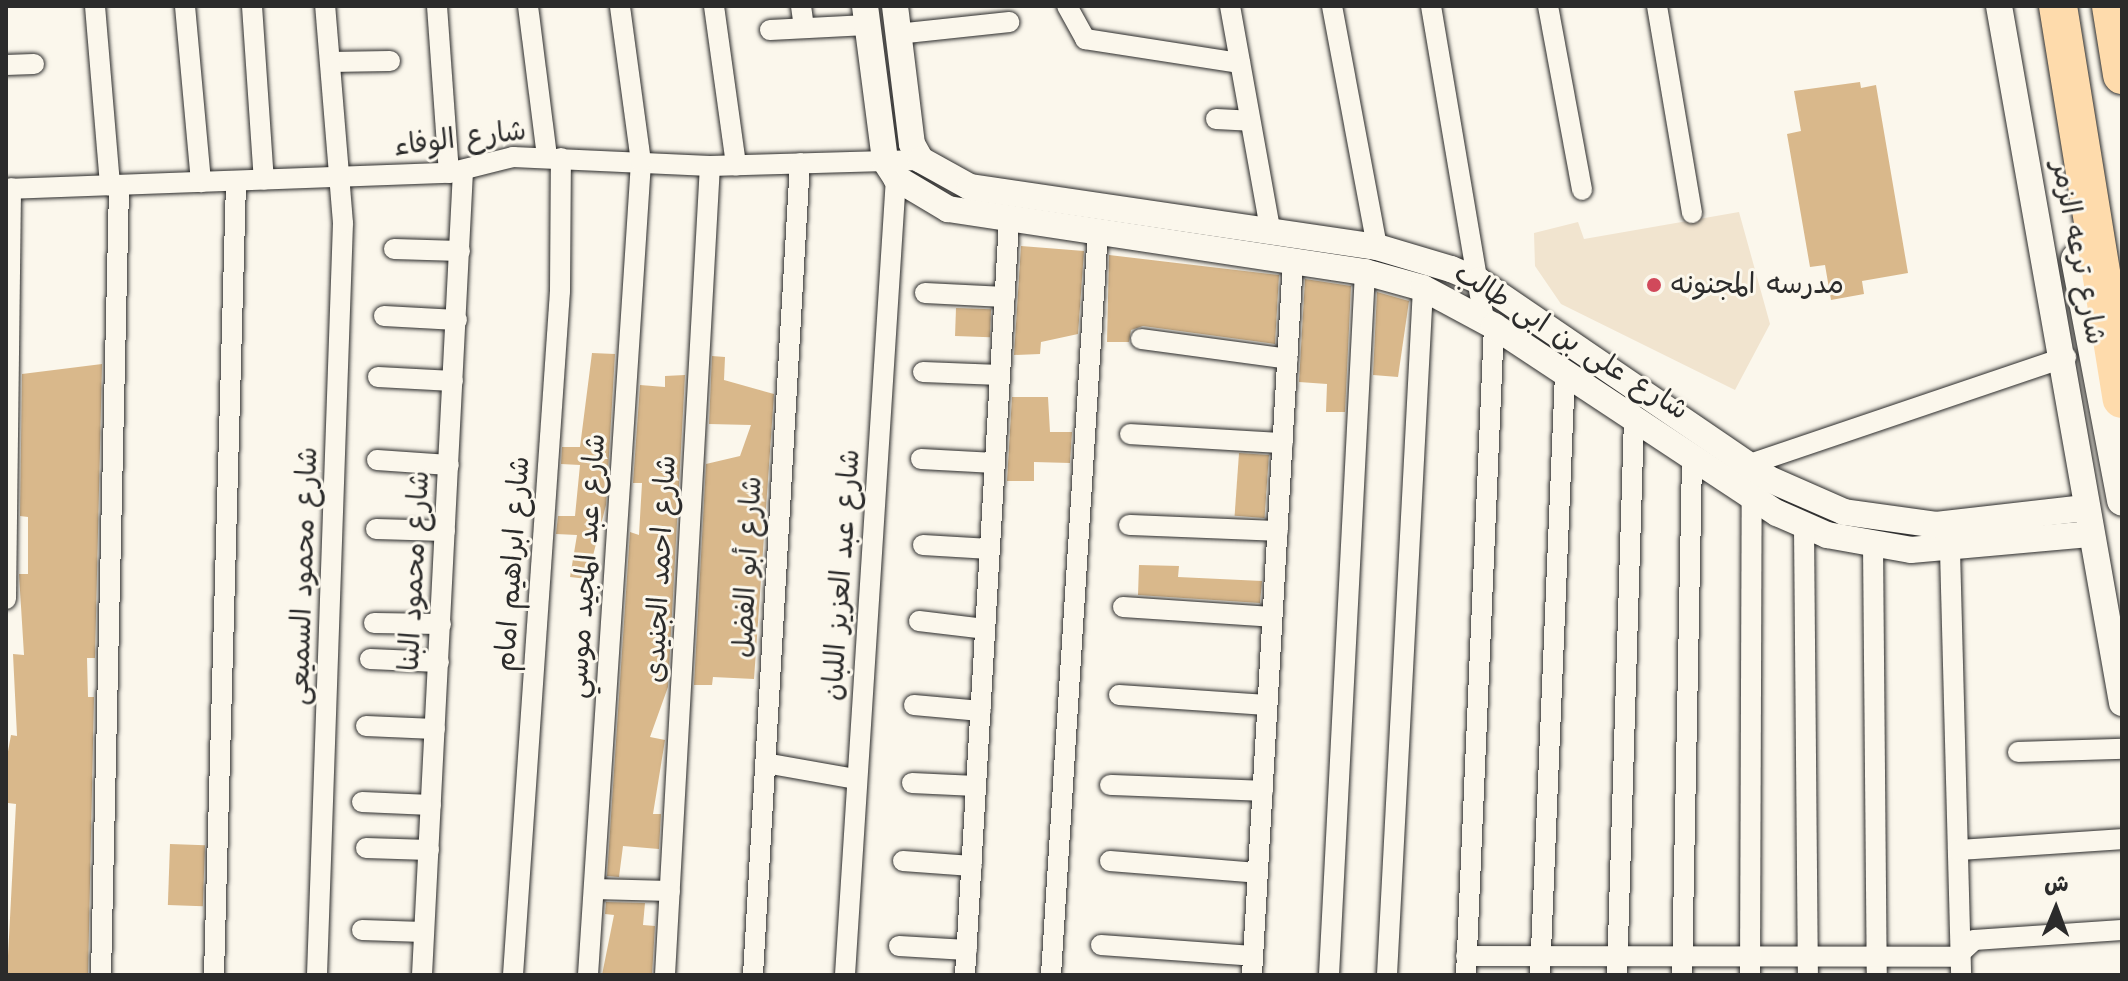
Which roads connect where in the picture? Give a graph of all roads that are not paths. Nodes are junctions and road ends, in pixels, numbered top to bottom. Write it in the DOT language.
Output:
graph roads {
  1 [pos="95,6"];
  2 [pos="185,6"];
  3 [pos="252,6"];
  4 [pos="325,6"];
  5 [pos="437,6"];
  6 [pos="528,6"];
  7 [pos="620,6"];
  8 [pos="714,6"];
  9 [pos="801,6"];
  10 [pos="895,6"];
  11 [pos="1067,6"];
  12 [pos="1230,6"];
  13 [pos="1332,6"];
  14 [pos="1431,6"];
  15 [pos="1548,6"];
  16 [pos="1657,6"];
  17 [pos="1999,6"];
  18 [pos="2058,6"];
  19 [pos="2111,6"];
  20 [pos="866,16"];
  21 [pos="1009,22"];
  22 [pos="804,28"];
  23 [pos="770,30"];
  24 [pos="897,34"];
  25 [pos="390,61"];
  26 [pos="330,62"];
  27 [pos="1240,63"];
  28 [pos="34,64"];
  29 [pos="6,65"];
  30 [pos="2122,75"];
  31 [pos="1216,119"];
  32 [pos="1250,121"];
  33 [pos="554,157"];
  34 [pos="921,160"];
  35 [pos="641,162"];
  36 [pos="800,163"];
  37 [pos="736,165"];
  38 [pos="710,166"];
  39 [pos="890,169"];
  40 [pos="456,172"];
  41 [pos="340,178"];
  42 [pos="264,180"];
  43 [pos="236,181"];
  44 [pos="201,182"];
  45 [pos="115,185"];
  46 [pos="9,188"];
  47 [pos="1582,190"];
  48 [pos="1692,213"];
  49 [pos="1009,221"];
  50 [pos="1270,229"];
  51 [pos="1098,231"];
  52 [pos="1377,247"];
  53 [pos="394,249"];
  54 [pos="460,251"];
  55 [pos="2076,259"];
  56 [pos="1293,260"];
  57 [pos="1365,272"];
  58 [pos="1479,281"];
  59 [pos="1423,288"];
  60 [pos="925,293"];
  61 [pos="1005,297"];
  62 [pos="384,316"];
  63 [pos="457,320"];
  64 [pos="1489,323"];
  65 [pos="1141,339"];
  66 [pos="2066,357"];
  67 [pos="1288,359"];
  68 [pos="923,372"];
  69 [pos="1565,373"];
  70 [pos="1000,375"];
  71 [pos="378,377"];
  72 [pos="453,381"];
  73 [pos="2122,399"];
  74 [pos="1634,418"];
  75 [pos="1130,434"];
  76 [pos="1283,443"];
  77 [pos="1692,457"];
  78 [pos="921,459"];
  79 [pos="377,460"];
  80 [pos="995,463"];
  81 [pos="449,465"];
  82 [pos="1747,465"];
  83 [pos="1752,495"];
  84 [pos="2122,501"];
  85 [pos="2085,508"];
  86 [pos="1129,525"];
  87 [pos="1804,527"];
  88 [pos="376,529"];
  89 [pos="445,531"];
  90 [pos="1278,531"];
  91 [pos="2089,534"];
  92 [pos="1873,544"];
  93 [pos="923,545"];
  94 [pos="990,549"];
  95 [pos="1950,550"];
  96 [pos="6,599"];
  97 [pos="1123,607"];
  98 [pos="1272,617"];
  99 [pos="919,621"];
  100 [pos="374,623"];
  101 [pos="441,624"];
  102 [pos="985,629"];
  103 [pos="370,659"];
  104 [pos="439,662"];
  105 [pos="1119,695"];
  106 [pos="2122,703"];
  107 [pos="914,705"];
  108 [pos="1267,705"];
  109 [pos="981,711"];
  110 [pos="366,726"];
  111 [pos="435,729"];
  112 [pos="2122,749"];
  113 [pos="2018,752"];
  114 [pos="765,763"];
  115 [pos="856,779"];
  116 [pos="912,783"];
  117 [pos="1110,785"];
  118 [pos="976,786"];
  119 [pos="1263,791"];
  120 [pos="362,802"];
  121 [pos="431,805"];
  122 [pos="2122,839"];
  123 [pos="366,848"];
  124 [pos="429,850"];
  125 [pos="1958,850"];
  126 [pos="903,861"];
  127 [pos="1110,861"];
  128 [pos="972,866"];
  129 [pos="1258,873"];
  130 [pos="594,889"];
  131 [pos="670,891"];
  132 [pos="362,930"];
  133 [pos="2122,930"];
  134 [pos="424,932"];
  135 [pos="1101,945"];
  136 [pos="899,946"];
  137 [pos="967,950"];
  138 [pos="1466,965"];
  139 [pos="1960,965"];
  140 [pos="1252,966"];
  141 [pos="1540,966"];
  142 [pos="1808,966"];
  143 [pos="1877,966"];
  144 [pos="1617,967"];
  145 [pos="1750,967"];
  146 [pos="1682,968"];
  147 [pos="101,975"];
  148 [pos="214,975"];
  149 [pos="317,975"];
  150 [pos="422,975"];
  151 [pos="513,975"];
  152 [pos="588,975"];
  153 [pos="665,975"];
  154 [pos="753,975"];
  155 [pos="845,975"];
  156 [pos="965,975"];
  157 [pos="1051,975"];
  158 [pos="1329,975"];
  159 [pos="1387,975"];
  1 -- 45 [label="street"];
  2 -- 44 [label="street"];
  3 -- 42 [label="street"];
  4 -- 26 [label="street, شارع محمود السميعى"];
  5 -- 40 [label="street, شارع محمود البنا"];
  6 -- 33 [label="street, شارع ابراهيم امام"];
  7 -- 35 [label="street, شارع عبد المجيد موسي"];
  8 -- 37 [label="street"];
  9 -- 22 [label="street"];
  10 -- 24 [label="street"];
  11 -- 27 [label="street"];
  12 -- 27 [label="street"];
  13 -- 52 [label="street"];
  14 -- 58 [label="street"];
  15 -- 47 [label="street"];
  16 -- 48 [label="street"];
  17 -- 66 [label="street, شارع ترعه الزمر"];
  18 -- 73 [label="highway"];
  19 -- 30 [label="highway"];
  20 -- 22 [label="street"];
  20 -- 39 [label="street"];
  21 -- 24 [label="street"];
  22 -- 23 [label="street"];
  24 -- 34 [label="street"];
  25 -- 26 [label="street"];
  26 -- 41 [label="street, شارع محمود السميعى"];
  27 -- 32 [label="street"];
  28 -- 29 [label="street"];
  31 -- 32 [label="street"];
  32 -- 50 [label="street"];
  33 -- 35 [label="street, شارع الوفاء"];
  33 -- 40 [label="street, شارع الوفاء"];
  33 -- 151 [label="street, شارع ابراهيم امام"];
  34 -- 39 [label="street, شارع الوفاء"];
  34 -- 50 [label="street, شارع على بن ابى طالب"];
  35 -- 38 [label="street, شارع الوفاء"];
  35 -- 130 [label="street, شارع عبد المجيد موسي"];
  36 -- 37 [label="street, شارع الوفاء"];
  36 -- 39 [label="street, شارع الوفاء"];
  36 -- 114 [label="street, شارع أبو الفضل"];
  37 -- 38 [label="street, شارع الوفاء"];
  38 -- 131 [label="street, شارع احمد الجنيدى"];
  39 -- 49 [label="street, شارع على بن ابى طالب"];
  39 -- 115 [label="street, شارع عبد العزيز اللبان"];
  40 -- 41 [label="street, شارع الوفاء"];
  40 -- 54 [label="street, شارع محمود البنا"];
  41 -- 42 [label="street, شارع الوفاء"];
  41 -- 149 [label="street, شارع محمود السميعى"];
  42 -- 43 [label="street, شارع الوفاء"];
  43 -- 44 [label="street, شارع الوفاء"];
  43 -- 148 [label="street"];
  44 -- 45 [label="street, شارع الوفاء"];
  45 -- 46 [label="street, شارع الوفاء"];
  45 -- 147 [label="street"];
  46 -- 96 [label="street"];
  49 -- 51 [label="street, شارع على بن ابى طالب"];
  49 -- 61 [label="street"];
  50 -- 52 [label="street, شارع على بن ابى طالب"];
  51 -- 56 [label="street, شارع على بن ابى طالب"];
  51 -- 157 [label="street"];
  52 -- 58 [label="street, شارع على بن ابى طالب"];
  53 -- 54 [label="street"];
  54 -- 63 [label="street, شارع محمود البنا"];
  55 -- 84 [label="main road"];
  56 -- 57 [label="street, شارع على بن ابى طالب"];
  56 -- 67 [label="street"];
  57 -- 59 [label="street, شارع على بن ابى طالب"];
  57 -- 158 [label="street"];
  58 -- 64 [label="street"];
  58 -- 82 [label="street, شارع على بن ابى طالب"];
  59 -- 64 [label="street, شارع على بن ابى طالب"];
  59 -- 159 [label="street"];
  60 -- 61 [label="street"];
  61 -- 70 [label="street"];
  62 -- 63 [label="street"];
  63 -- 72 [label="street, شارع محمود البنا"];
  64 -- 69 [label="street, شارع على بن ابى طالب"];
  64 -- 138 [label="street"];
  65 -- 67 [label="street"];
  66 -- 82 [label="street"];
  66 -- 85 [label="street, شارع ترعه الزمر"];
  67 -- 76 [label="street"];
  68 -- 70 [label="street"];
  69 -- 74 [label="street, شارع على بن ابى طالب"];
  69 -- 141 [label="street"];
  70 -- 80 [label="street"];
  71 -- 72 [label="street"];
  72 -- 81 [label="street, شارع محمود البنا"];
  74 -- 77 [label="street, شارع على بن ابى طالب"];
  74 -- 144 [label="street"];
  75 -- 76 [label="street"];
  76 -- 90 [label="street"];
  77 -- 83 [label="street, شارع على بن ابى طالب"];
  77 -- 146 [label="street"];
  78 -- 80 [label="street"];
  79 -- 81 [label="street"];
  80 -- 94 [label="street"];
  81 -- 89 [label="street, شارع محمود البنا"];
  82 -- 85 [label="street, شارع على بن ابى طالب"];
  83 -- 87 [label="street, شارع على بن ابى طالب"];
  83 -- 145 [label="street"];
  85 -- 91 [label="street, شارع ترعه الزمر"];
  86 -- 90 [label="street"];
  87 -- 92 [label="street, شارع على بن ابى طالب"];
  87 -- 142 [label="street"];
  88 -- 89 [label="street"];
  89 -- 101 [label="street, شارع محمود البنا"];
  90 -- 98 [label="street"];
  91 -- 95 [label="street, شارع على بن ابى طالب"];
  91 -- 106 [label="street, شارع ترعه الزمر"];
  92 -- 95 [label="street, شارع على بن ابى طالب"];
  92 -- 143 [label="street"];
  93 -- 94 [label="street"];
  94 -- 102 [label="street"];
  95 -- 125 [label="street"];
  97 -- 98 [label="street"];
  98 -- 108 [label="street"];
  99 -- 102 [label="street"];
  100 -- 101 [label="street"];
  101 -- 104 [label="street, شارع محمود البنا"];
  102 -- 109 [label="street"];
  103 -- 104 [label="street"];
  104 -- 111 [label="street, شارع محمود البنا"];
  105 -- 108 [label="street"];
  107 -- 109 [label="street"];
  108 -- 119 [label="street"];
  109 -- 118 [label="street"];
  110 -- 111 [label="street"];
  111 -- 121 [label="street, شارع محمود البنا"];
  112 -- 113 [label="street"];
  114 -- 115 [label="street"];
  114 -- 154 [label="street, شارع أبو الفضل"];
  115 -- 155 [label="street, شارع عبد العزيز اللبان"];
  116 -- 118 [label="street"];
  117 -- 119 [label="street"];
  118 -- 128 [label="street"];
  119 -- 129 [label="street"];
  120 -- 121 [label="street"];
  121 -- 124 [label="street, شارع محمود البنا"];
  122 -- 125 [label="street"];
  123 -- 124 [label="street"];
  124 -- 134 [label="street, شارع محمود البنا"];
  125 -- 139 [label="street"];
  126 -- 128 [label="street"];
  127 -- 129 [label="street"];
  128 -- 137 [label="street"];
  129 -- 140 [label="street"];
  130 -- 131 [label="street"];
  130 -- 152 [label="street, شارع عبد المجيد موسي"];
  131 -- 153 [label="street, شارع احمد الجنيدى"];
  132 -- 134 [label="street"];
  133 -- 139 [label="street"];
  134 -- 150 [label="street, شارع محمود البنا"];
  135 -- 140 [label="street"];
  136 -- 137 [label="street"];
  137 -- 156 [label="street"];
  138 -- 141 [label="street"];
  139 -- 143 [label="street"];
  141 -- 144 [label="street"];
  142 -- 143 [label="street"];
  142 -- 145 [label="street"];
  144 -- 146 [label="street"];
  145 -- 146 [label="street"];
}
